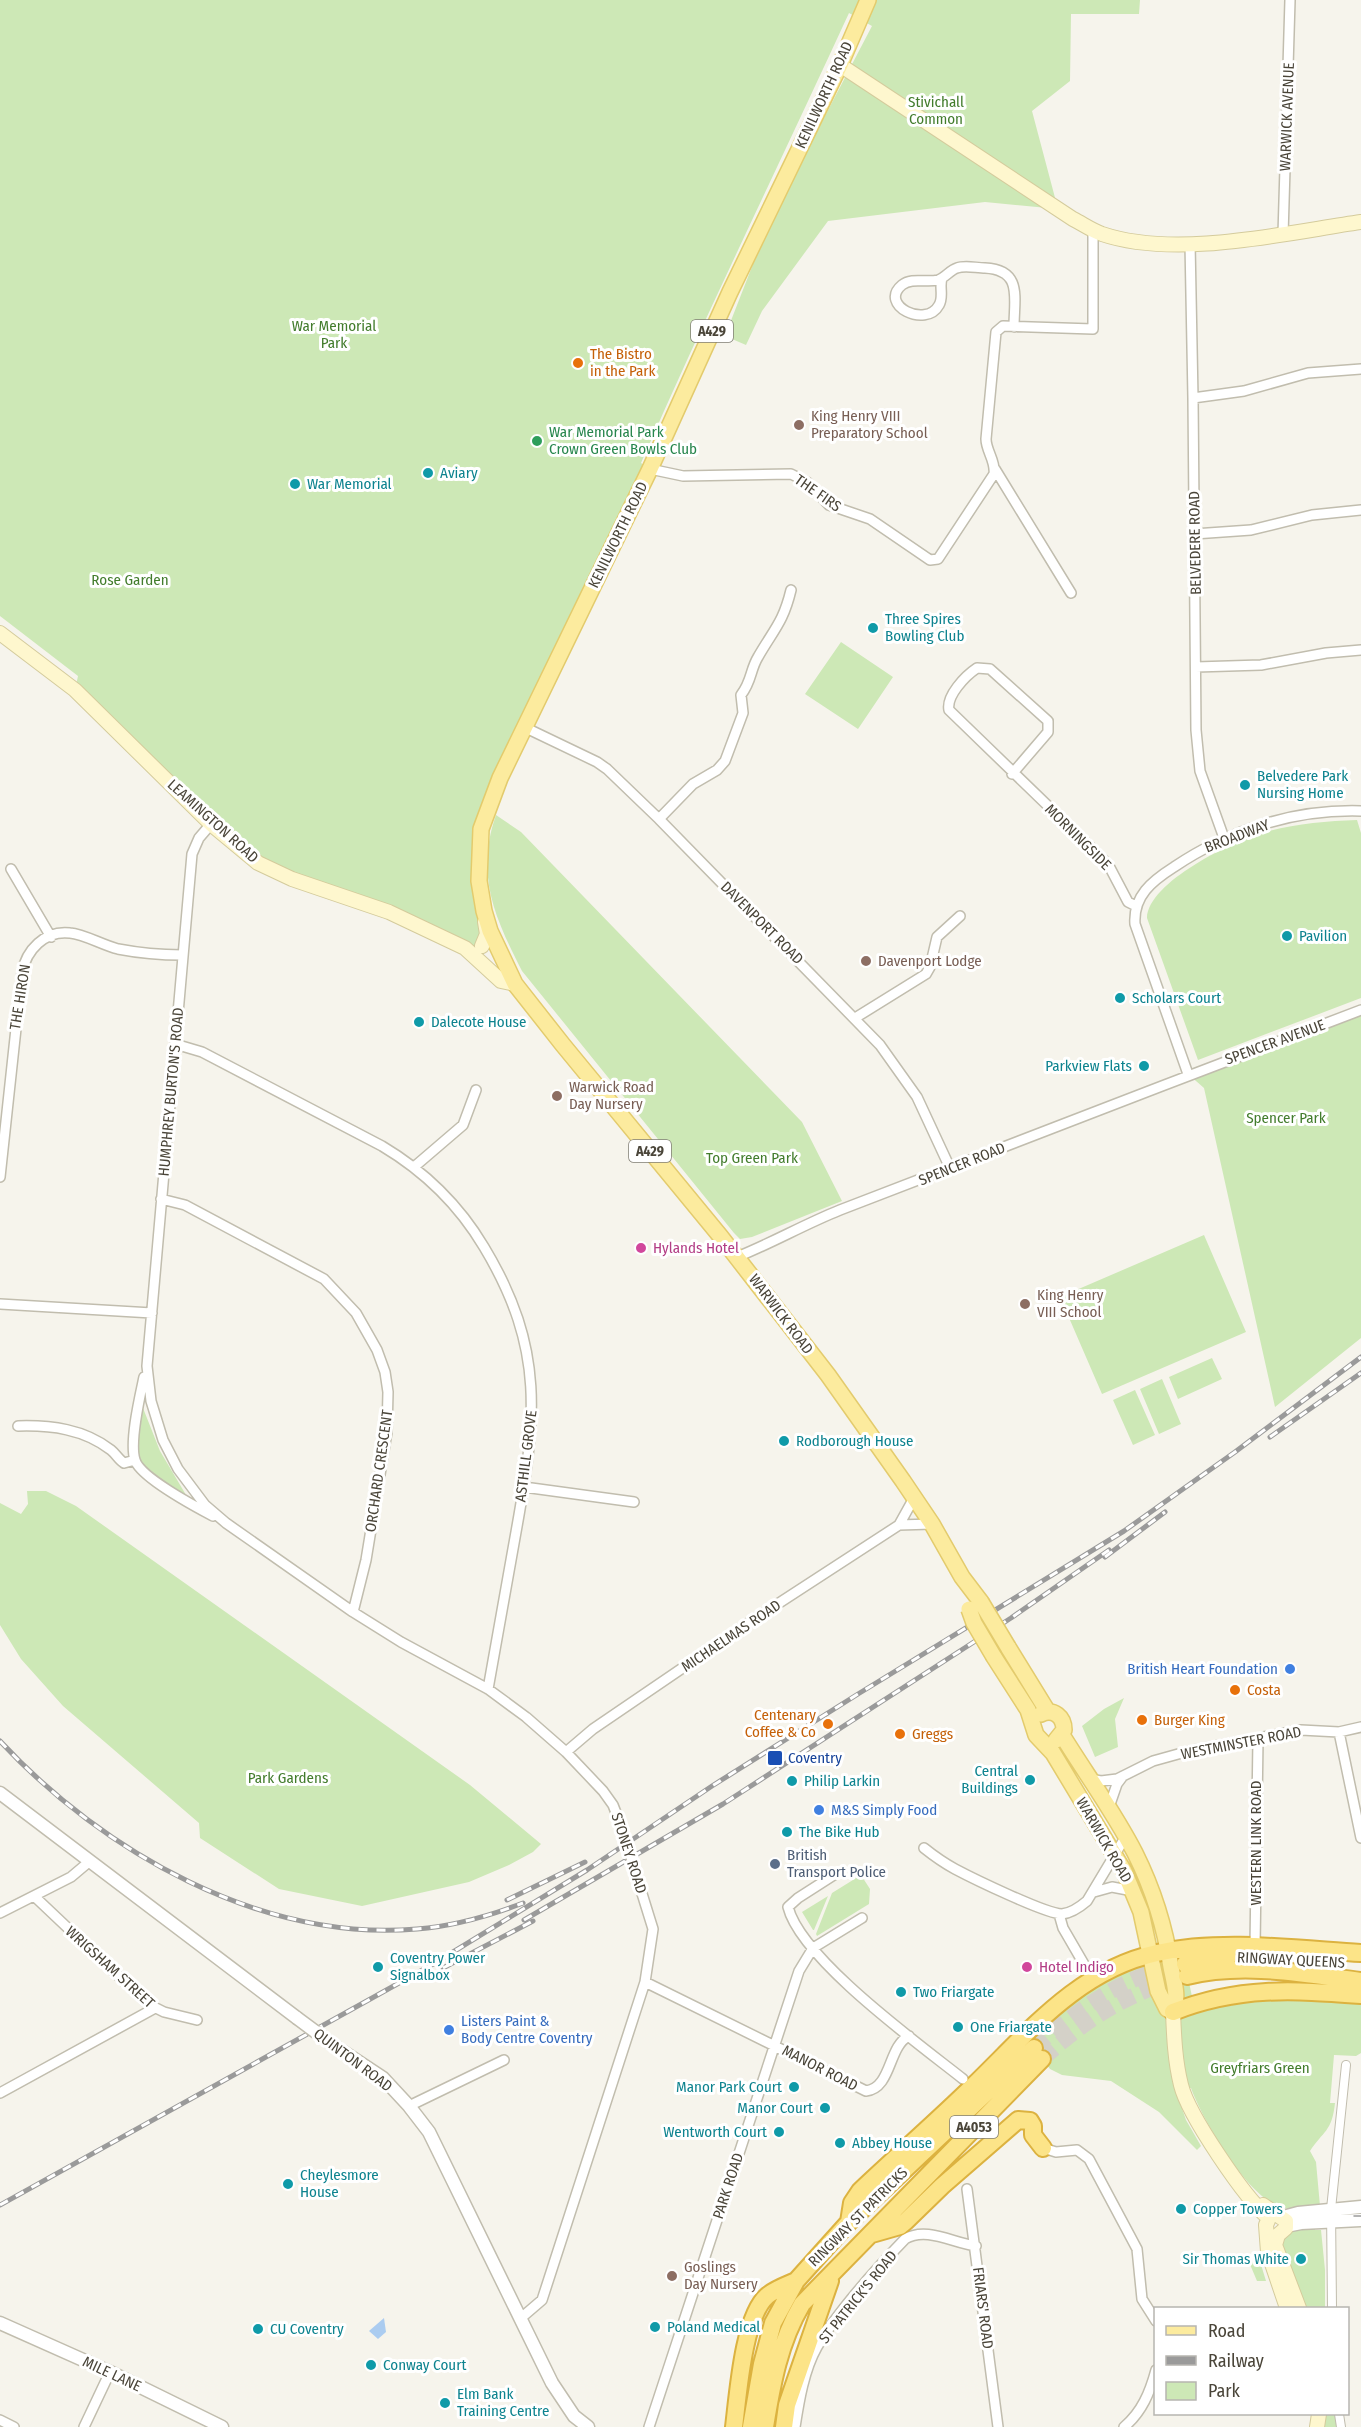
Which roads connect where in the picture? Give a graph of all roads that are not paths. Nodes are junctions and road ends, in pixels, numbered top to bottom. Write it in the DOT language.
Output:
graph roads {
  1 [pos="867,0"];
  2 [pos="1290,0"];
  3 [pos="840,65"];
  4 [pos="1361,222"];
  5 [pos="1093,231"];
  6 [pos="1283,235"];
  7 [pos="1190,243"];
  8 [pos="942,278"];
  9 [pos="1014,327"];
  10 [pos="1361,369"];
  11 [pos="1193,398"];
  12 [pos="650,469"];
  13 [pos="995,469"];
  14 [pos="1361,510"];
  15 [pos="1194,534"];
  16 [pos="791,590"];
  17 [pos="1071,593"];
  18 [pos="0,633"];
  19 [pos="1361,650"];
  20 [pos="1197,667"];
  21 [pos="524,728"];
  22 [pos="1012,774"];
  23 [pos="1361,812"];
  24 [pos="659,819"];
  25 [pos="211,824"];
  26 [pos="1224,838"];
  27 [pos="11,869"];
  28 [pos="1136,906"];
  29 [pos="484,911"];
  30 [pos="960,916"];
  31 [pos="51,937"];
  32 [pos="482,945"];
  33 [pos="465,948"];
  34 [pos="498,948"];
  35 [pos="182,955"];
  36 [pos="515,984"];
  37 [pos="1361,1010"];
  38 [pos="855,1018"];
  39 [pos="175,1044"];
  40 [pos="1188,1074"];
  41 [pos="476,1090"];
  42 [pos="414,1167"];
  43 [pos="950,1168"];
  44 [pos="0,1177"];
  45 [pos="161,1199"];
  46 [pos="737,1257"];
  47 [pos="0,1304"];
  48 [pos="152,1313"];
  49 [pos="147,1366"];
  50 [pos="18,1426"];
  51 [pos="163,1440"];
  52 [pos="135,1460"];
  53 [pos="524,1487"];
  54 [pos="914,1498"];
  55 [pos="634,1502"];
  56 [pos="225,1523"];
  57 [pos="932,1524"];
  58 [pos="899,1525"];
  59 [pos="975,1606"];
  60 [pos="353,1612"];
  61 [pos="488,1689"];
  62 [pos="1048,1712"];
  63 [pos="1033,1724"];
  64 [pos="1361,1727"];
  65 [pos="1339,1732"];
  66 [pos="1062,1735"];
  67 [pos="1258,1739"];
  68 [pos="1042,1741"];
  69 [pos="566,1752"];
  70 [pos="1124,1775"];
  71 [pos="1088,1778"];
  72 [pos="0,1792"];
  73 [pos="1108,1810"];
  74 [pos="1126,1836"];
  75 [pos="1361,1838"];
  76 [pos="924,1848"];
  77 [pos="1115,1856"];
  78 [pos="90,1861"];
  79 [pos="837,1873"];
  80 [pos="1133,1891"];
  81 [pos="1094,1892"];
  82 [pos="33,1896"];
  83 [pos="0,1913"];
  84 [pos="1059,1914"];
  85 [pos="862,1918"];
  86 [pos="1256,1947"];
  87 [pos="813,1948"];
  88 [pos="1169,1951"];
  89 [pos="1361,1953"];
  90 [pos="1152,1954"];
  91 [pos="1361,1964"];
  92 [pos="1092,1978"];
  93 [pos="1361,1981"];
  94 [pos="645,1982"];
  95 [pos="1361,1995"];
  96 [pos="155,2008"];
  97 [pos="1173,2012"];
  98 [pos="197,2020"];
  99 [pos="909,2036"];
  100 [pos="774,2045"];
  101 [pos="504,2060"];
  102 [pos="1346,2066"];
  103 [pos="983,2076"];
  104 [pos="963,2079"];
  105 [pos="0,2092"];
  106 [pos="961,2098"];
  107 [pos="409,2106"];
  108 [pos="1042,2148"];
  109 [pos="967,2189"];
  110 [pos="1361,2207"];
  111 [pos="1331,2209"];
  112 [pos="1361,2220"];
  113 [pos="849,2222"];
  114 [pos="1331,2222"];
  115 [pos="1277,2224"];
  116 [pos="871,2235"];
  117 [pos="976,2246"];
  118 [pos="831,2277"];
  119 [pos="796,2281"];
  120 [pos="1287,2307"];
  121 [pos="1299,2307"];
  122 [pos="1332,2307"];
  123 [pos="521,2318"];
  124 [pos="1154,2319"];
  125 [pos="0,2323"];
  126 [pos="110,2372"];
  127 [pos="1154,2374"];
  128 [pos="0,2420"];
  129 [pos="650,2424"];
  130 [pos="14,2427"];
  131 [pos="84,2427"];
  132 [pos="222,2427"];
  133 [pos="588,2427"];
  134 [pos="734,2427"];
  135 [pos="751,2427"];
  136 [pos="765,2427"];
  137 [pos="784,2427"];
  138 [pos="795,2427"];
  139 [pos="998,2427"];
  140 [pos="1124,2427"];
  1 -- 3 [label="main road, KENILWORTH ROAD / A429"];
  2 -- 6 [label="street, WARWICK AVENUE"];
  3 -- 5 [label="main road"];
  3 -- 12 [label="main road, KENILWORTH ROAD / A429"];
  4 -- 6 [label="main road"];
  5 -- 7 [label="main road"];
  5 -- 9 [label="street"];
  6 -- 7 [label="main road"];
  7 -- 11 [label="street, BELVEDERE ROAD"];
  8 -- 8 [label="street"];
  8 -- 9 [label="street"];
  9 -- 13 [label="street"];
  10 -- 11 [label="street"];
  11 -- 15 [label="street, BELVEDERE ROAD"];
  12 -- 13 [label="street, THE FIRS"];
  12 -- 21 [label="main road, KENILWORTH ROAD / A429"];
  13 -- 17 [label="street"];
  14 -- 15 [label="street"];
  15 -- 20 [label="street, BELVEDERE ROAD"];
  16 -- 24 [label="street"];
  18 -- 25 [label="main road, LEAMINGTON ROAD"];
  19 -- 20 [label="street"];
  20 -- 26 [label="street, BELVEDERE ROAD"];
  21 -- 24 [label="street, DAVENPORT ROAD"];
  21 -- 29 [label="main road, KENILWORTH ROAD / A429"];
  22 -- 22 [label="street, MORNINGSIDE"];
  22 -- 28 [label="street, MORNINGSIDE"];
  23 -- 26 [label="street, BROADWAY"];
  24 -- 38 [label="street, DAVENPORT ROAD"];
  25 -- 33 [label="main road, LEAMINGTON ROAD"];
  25 -- 35 [label="street, HUMPHREY BURTON'S ROAD"];
  26 -- 28 [label="street, BROADWAY"];
  27 -- 31 [label="street"];
  28 -- 40 [label="street"];
  29 -- 32 [label="main road"];
  29 -- 34 [label="main road, KENILWORTH ROAD / A429"];
  30 -- 38 [label="street"];
  31 -- 35 [label="street"];
  31 -- 44 [label="street, THE HIRON"];
  32 -- 33 [label="main road"];
  32 -- 34 [label="main road"];
  33 -- 36 [label="main road, LEAMINGTON ROAD"];
  34 -- 36 [label="main road, WARWICK ROAD / A429"];
  35 -- 39 [label="street, HUMPHREY BURTON'S ROAD"];
  36 -- 46 [label="main road, WARWICK ROAD / A429"];
  37 -- 40 [label="street, SPENCER AVENUE"];
  38 -- 43 [label="street, DAVENPORT ROAD"];
  39 -- 42 [label="street, ASTHILL GROVE"];
  39 -- 45 [label="street, HUMPHREY BURTON'S ROAD"];
  40 -- 43 [label="street, SPENCER ROAD"];
  41 -- 42 [label="street"];
  42 -- 53 [label="street, ASTHILL GROVE"];
  43 -- 46 [label="street, SPENCER ROAD"];
  45 -- 48 [label="street, HUMPHREY BURTON'S ROAD"];
  45 -- 60 [label="street, ORCHARD CRESCENT"];
  46 -- 54 [label="main road, WARWICK ROAD / A429"];
  47 -- 48 [label="street"];
  48 -- 49 [label="street, HUMPHREY BURTON'S ROAD"];
  49 -- 51 [label="street, HUMPHREY BURTON'S ROAD"];
  49 -- 52 [label="street, HUMPHREY BURTON'S ROAD"];
  50 -- 52 [label="street"];
  51 -- 56 [label="street, STONEY ROAD"];
  52 -- 56 [label="street, STONEY ROAD"];
  53 -- 55 [label="street"];
  53 -- 61 [label="street, ASTHILL GROVE"];
  54 -- 57 [label="main road, WARWICK ROAD / A429"];
  54 -- 58 [label="street, MICHAELMAS ROAD"];
  56 -- 60 [label="street, STONEY ROAD"];
  57 -- 58 [label="street"];
  57 -- 59 [label="main road, WARWICK ROAD / A429"];
  58 -- 69 [label="street, MICHAELMAS ROAD"];
  59 -- 62 [label="main road, WARWICK ROAD / A429, bridge"];
  59 -- 63 [label="main road, WARWICK ROAD / A429, bridge"];
  60 -- 61 [label="street, STONEY ROAD"];
  61 -- 69 [label="street, STONEY ROAD"];
  62 -- 63 [label="main road"];
  62 -- 66 [label="main road, WARWICK ROAD / A429"];
  63 -- 68 [label="main road, WARWICK ROAD / A429"];
  64 -- 65 [label="street, WESTMINSTER ROAD"];
  65 -- 67 [label="street, WESTMINSTER ROAD"];
  65 -- 75 [label="street"];
  66 -- 68 [label="main road"];
  66 -- 71 [label="main road, WARWICK ROAD / A429"];
  67 -- 70 [label="street, WESTMINSTER ROAD"];
  67 -- 86 [label="street, WESTERN LINK ROAD"];
  68 -- 77 [label="main road, WARWICK ROAD / A429"];
  69 -- 94 [label="street, STONEY ROAD, bridge"];
  70 -- 71 [label="street, WESTMINSTER ROAD"];
  70 -- 73 [label="street"];
  71 -- 73 [label="main road, WARWICK ROAD / A429"];
  72 -- 78 [label="street, QUINTON ROAD"];
  73 -- 74 [label="main road, WARWICK ROAD / A429"];
  74 -- 77 [label="street"];
  74 -- 88 [label="main road, WARWICK ROAD / A429"];
  76 -- 84 [label="street"];
  77 -- 80 [label="main road, WARWICK ROAD / A429"];
  77 -- 81 [label="street"];
  78 -- 82 [label="street"];
  78 -- 107 [label="street, QUINTON ROAD, bridge"];
  79 -- 87 [label="street"];
  80 -- 81 [label="street"];
  80 -- 90 [label="main road, WARWICK ROAD / A429"];
  81 -- 84 [label="street"];
  82 -- 83 [label="street"];
  82 -- 96 [label="street, WRIGSHAM STREET"];
  84 -- 92 [label="street"];
  85 -- 87 [label="street"];
  86 -- 88 [label="highway"];
  86 -- 89 [label="highway"];
  87 -- 99 [label="street"];
  87 -- 100 [label="street, PARK ROAD"];
  88 -- 90 [label="highway"];
  88 -- 97 [label="main road, WARWICK ROAD / A429"];
  90 -- 92 [label="highway, A4053"];
  90 -- 97 [label="main road, WARWICK ROAD / A429"];
  91 -- 93 [label="highway, RINGWAY QUEENS"];
  92 -- 103 [label="highway, A4053"];
  94 -- 100 [label="street, MANOR ROAD"];
  94 -- 123 [label="street, STONEY ROAD"];
  95 -- 97 [label="highway"];
  96 -- 98 [label="street, WRIGSHAM STREET"];
  96 -- 105 [label="street"];
  97 -- 115 [label="main road, WARWICK ROAD"];
  99 -- 100 [label="street, MANOR ROAD"];
  99 -- 104 [label="street"];
  100 -- 129 [label="street, PARK ROAD"];
  101 -- 107 [label="street"];
  102 -- 111 [label="street"];
  103 -- 104 [label="highway"];
  103 -- 106 [label="highway, A4053"];
  104 -- 106 [label="highway"];
  106 -- 113 [label="highway, A4053"];
  107 -- 123 [label="street, QUINTON ROAD"];
  108 -- 116 [label="highway"];
  108 -- 124 [label="street"];
  109 -- 117 [label="street, FRIARS' ROAD"];
  110 -- 111 [label="street"];
  111 -- 114 [label="street"];
  111 -- 115 [label="street"];
  112 -- 114 [label="street"];
  113 -- 116 [label="highway, RINGWAY ST PATRICKS / A4053"];
  113 -- 119 [label="highway, RINGWAY ST PATRICKS / A4053"];
  114 -- 115 [label="street"];
  114 -- 122 [label="street"];
  115 -- 120 [label="main road"];
  115 -- 121 [label="main road"];
  116 -- 118 [label="highway, RINGWAY ST PATRICKS / A4053"];
  117 -- 138 [label="street, ST PATRICK'S ROAD"];
  117 -- 139 [label="street, FRIARS' ROAD"];
  118 -- 136 [label="highway, RINGWAY ST PATRICKS / A4053"];
  118 -- 137 [label="highway"];
  119 -- 134 [label="highway"];
  119 -- 135 [label="highway, RINGWAY ST PATRICKS / A4053"];
  123 -- 133 [label="street, QUINTON ROAD"];
  125 -- 126 [label="street, MILE LANE"];
  126 -- 131 [label="street"];
  126 -- 132 [label="street, MILE LANE"];
  127 -- 140 [label="street"];
  128 -- 130 [label="street"];
}
